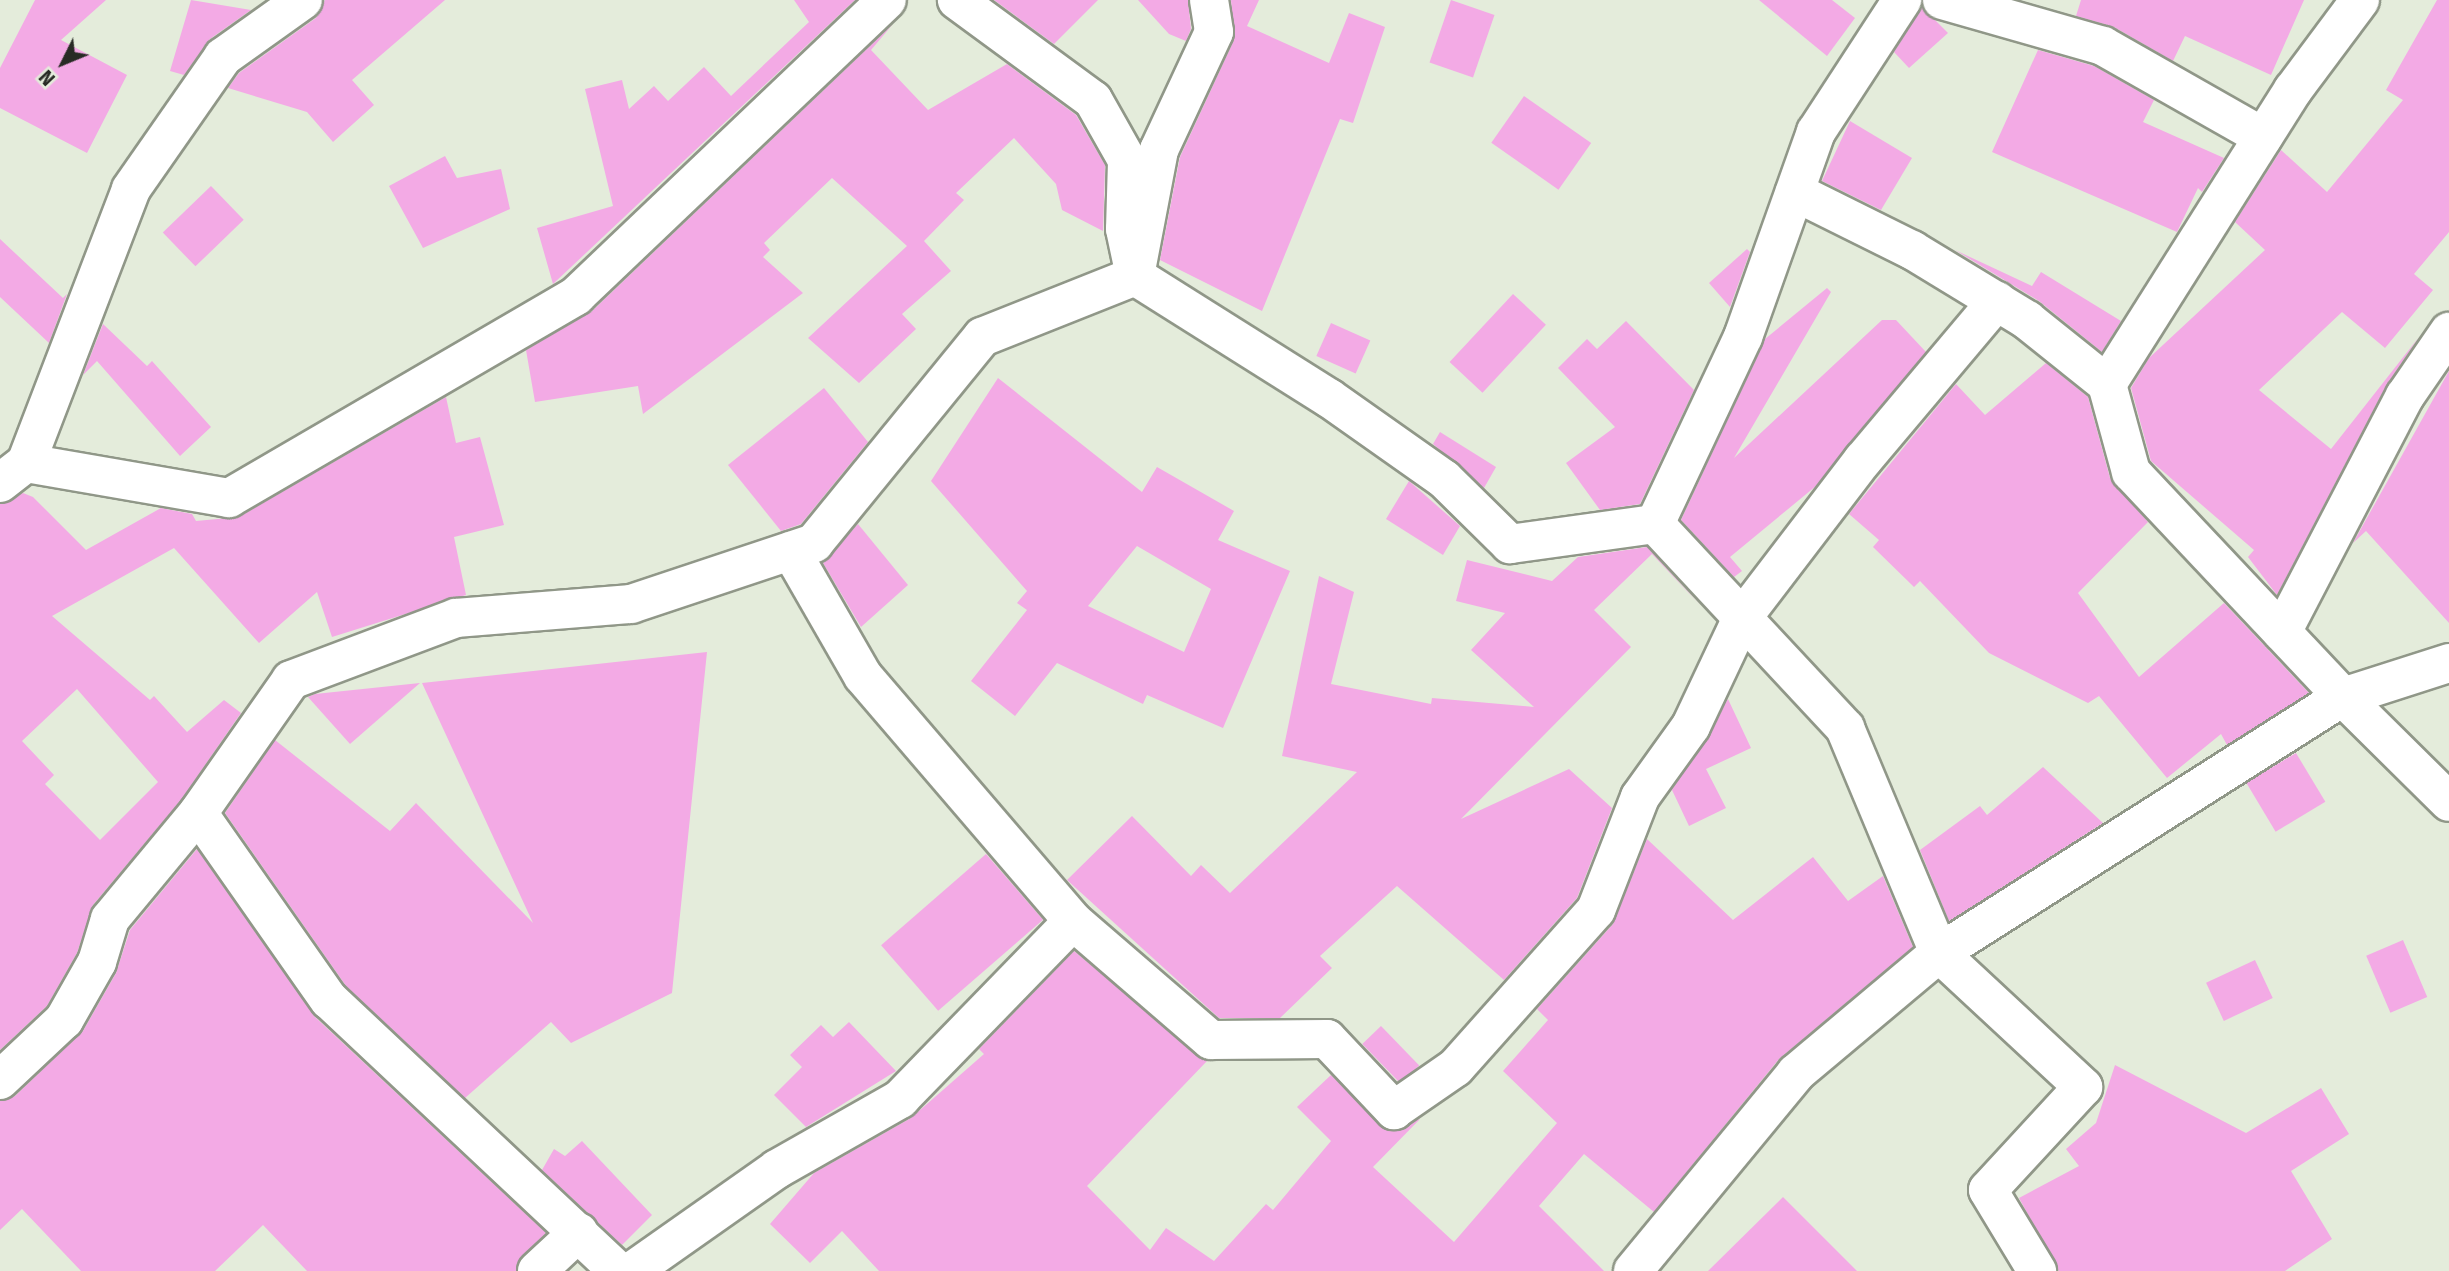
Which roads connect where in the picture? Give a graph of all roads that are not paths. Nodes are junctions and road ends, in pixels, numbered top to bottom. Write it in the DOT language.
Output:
graph roads {
  1 [pos="303,0"];
  2 [pos="887,0"];
  3 [pos="957,0"];
  4 [pos="1209,0"];
  5 [pos="1902,0"];
  6 [pos="1942,0"];
  7 [pos="2360,0"];
  8 [pos="2263,137"];
  9 [pos="1795,192"];
  10 [pos="1135,276"];
  11 [pos="1997,301"];
  12 [pos="2449,332"];
  13 [pos="2107,384"];
  14 [pos="13,473"];
  15 [pos="1655,524"];
  16 [pos="791,551"];
  17 [pos="1742,618"];
  18 [pos="2282,632"];
  19 [pos="2449,663"];
  20 [pos="2343,697"];
  21 [pos="2449,802"];
  22 [pos="198,813"];
  23 [pos="1073,921"];
  24 [pos="1939,953"];
  25 [pos="0,1080"];
  26 [pos="579,1233"];
  27 [pos="537,1271"];
  28 [pos="618,1271"];
  29 [pos="632,1271"];
  30 [pos="1633,1271"];
  31 [pos="2037,1271"];
  1 -- 14 [label="street"];
  2 -- 14 [label="street"];
  3 -- 10 [label="street"];
  4 -- 10 [label="street"];
  5 -- 9 [label="street"];
  6 -- 8 [label="street"];
  7 -- 8 [label="street"];
  8 -- 13 [label="street"];
  9 -- 11 [label="street"];
  9 -- 15 [label="street"];
  10 -- 15 [label="street"];
  10 -- 16 [label="street"];
  11 -- 13 [label="street"];
  11 -- 17 [label="street"];
  12 -- 18 [label="street"];
  13 -- 18 [label="street"];
  15 -- 17 [label="street"];
  16 -- 22 [label="street"];
  16 -- 23 [label="street"];
  17 -- 23 [label="street"];
  17 -- 24 [label="street"];
  18 -- 20 [label="street"];
  19 -- 20 [label="street"];
  20 -- 21 [label="street"];
  20 -- 24 [label="street"];
  22 -- 25 [label="street"];
  22 -- 26 [label="street"];
  23 -- 29 [label="street"];
  24 -- 30 [label="street"];
  24 -- 31 [label="street"];
  26 -- 27 [label="street"];
  26 -- 28 [label="street"];
}
